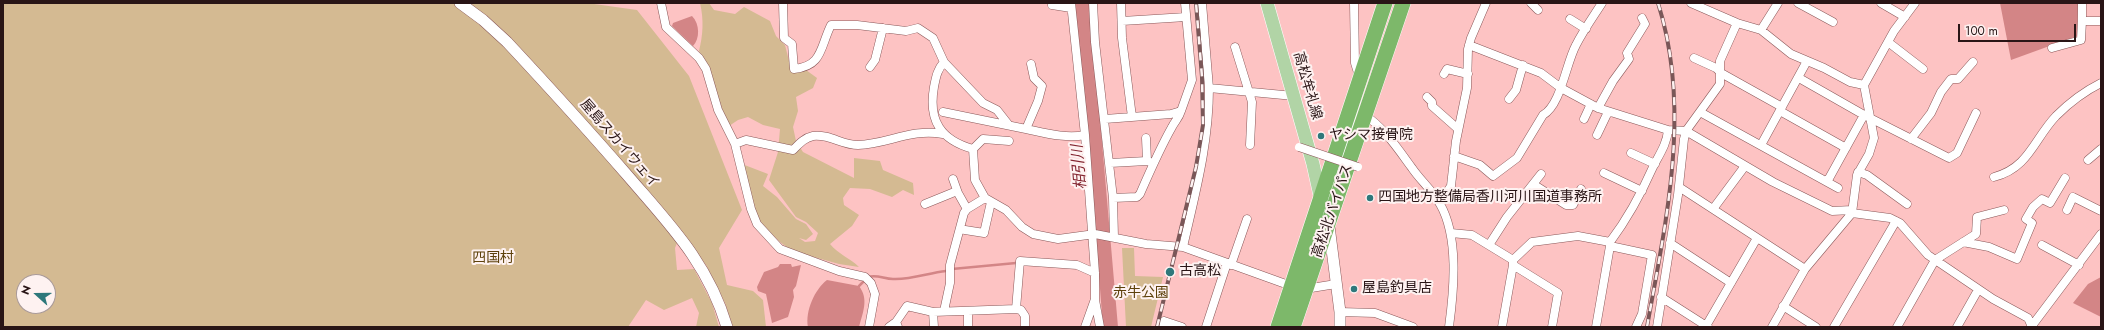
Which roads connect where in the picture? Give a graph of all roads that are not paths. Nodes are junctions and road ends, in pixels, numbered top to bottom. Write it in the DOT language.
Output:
graph roads {
  1 [pos="460,3"];
  2 [pos="661,3"];
  3 [pos="783,3"];
  4 [pos="1093,3"];
  5 [pos="1121,3"];
  6 [pos="1185,3"];
  7 [pos="1202,3"];
  8 [pos="1267,3"];
  9 [pos="1354,3"];
  10 [pos="1385,3"];
  11 [pos="1403,3"];
  12 [pos="1486,3"];
  13 [pos="1531,3"];
  14 [pos="1602,3"];
  15 [pos="1691,3"];
  16 [pos="1778,3"];
  17 [pos="1798,3"];
  18 [pos="1881,3"];
  19 [pos="1915,3"];
  20 [pos="2082,3"];
  21 [pos="1071,6"];
  22 [pos="1052,7"];
  23 [pos="1538,10"];
  24 [pos="1186,17"];
  25 [pos="1904,17"];
  26 [pos="1570,19"];
  27 [pos="1122,20"];
  28 [pos="2082,20"];
  29 [pos="2101,21"];
  30 [pos="1647,22"];
  31 [pos="1833,22"];
  32 [pos="1737,23"];
  33 [pos="883,28"];
  34 [pos="1586,29"];
  35 [pos="1761,30"];
  36 [pos="1888,42"];
  37 [pos="1469,44"];
  38 [pos="1235,47"];
  39 [pos="2052,48"];
  40 [pos="1694,58"];
  41 [pos="1807,61"];
  42 [pos="944,62"];
  43 [pos="1974,62"];
  44 [pos="1031,64"];
  45 [pos="1523,65"];
  46 [pos="870,67"];
  47 [pos="1923,69"];
  48 [pos="1721,73"];
  49 [pos="1444,74"];
  50 [pos="1468,74"];
  51 [pos="1799,78"];
  52 [pos="1360,80"];
  53 [pos="2101,83"];
  54 [pos="1864,85"];
  55 [pos="1210,88"];
  56 [pos="1561,88"];
  57 [pos="1249,93"];
  58 [pos="1294,96"];
  59 [pos="1427,97"];
  60 [pos="1508,99"];
  61 [pos="1595,106"];
  62 [pos="1351,108"];
  63 [pos="1781,109"];
  64 [pos="1181,111"];
  65 [pos="943,112"];
  66 [pos="1608,112"];
  67 [pos="1700,112"];
  68 [pos="1976,113"];
  69 [pos="1365,116"];
  70 [pos="1867,116"];
  71 [pos="1132,117"];
  72 [pos="1105,119"];
  73 [pos="1584,119"];
  74 [pos="1008,124"];
  75 [pos="1026,129"];
  76 [pos="1458,130"];
  77 [pos="1668,130"];
  78 [pos="1686,131"];
  79 [pos="943,134"];
  80 [pos="1085,135"];
  81 [pos="1597,135"];
  82 [pos="1146,138"];
  83 [pos="1911,139"];
  84 [pos="1009,141"];
  85 [pos="735,144"];
  86 [pos="1250,145"];
  87 [pos="1761,145"];
  88 [pos="1299,147"];
  89 [pos="1846,148"];
  90 [pos="973,149"];
  91 [pos="2101,149"];
  92 [pos="1631,154"];
  93 [pos="1454,156"];
  94 [pos="2088,160"];
  95 [pos="1150,162"];
  96 [pos="1110,163"];
  97 [pos="1655,164"];
  98 [pos="1745,166"];
  99 [pos="1358,167"];
  100 [pos="1858,172"];
  101 [pos="1604,173"];
  102 [pos="1541,174"];
  103 [pos="1994,177"];
  104 [pos="2065,178"];
  105 [pos="953,179"];
  106 [pos="1827,182"];
  107 [pos="1533,184"];
  108 [pos="1679,188"];
  109 [pos="1838,188"];
  110 [pos="1581,189"];
  111 [pos="957,191"];
  112 [pos="1642,191"];
  113 [pos="1113,198"];
  114 [pos="1321,198"];
  115 [pos="988,200"];
  116 [pos="1440,202"];
  117 [pos="925,204"];
  118 [pos="1907,204"];
  119 [pos="967,209"];
  120 [pos="1713,209"];
  121 [pos="2004,210"];
  122 [pos="2067,210"];
  123 [pos="1852,212"];
  124 [pos="2101,212"];
  125 [pos="1247,220"];
  126 [pos="1896,221"];
  127 [pos="1328,225"];
  128 [pos="965,230"];
  129 [pos="1451,233"];
  130 [pos="1093,234"];
  131 [pos="2101,234"];
  132 [pos="1113,236"];
  133 [pos="1757,238"];
  134 [pos="1963,242"];
  135 [pos="1670,243"];
  136 [pos="1610,244"];
  137 [pos="1489,245"];
  138 [pos="2042,245"];
  139 [pos="1183,247"];
  140 [pos="1935,260"];
  141 [pos="1513,262"];
  142 [pos="1229,264"];
  143 [pos="2078,264"];
  144 [pos="1805,269"];
  145 [pos="1095,273"];
  146 [pos="1731,283"];
  147 [pos="1336,284"];
  148 [pos="1291,286"];
  149 [pos="1306,289"];
  150 [pos="1978,290"];
  151 [pos="1661,297"];
  152 [pos="1095,299"];
  153 [pos="1783,306"];
  154 [pos="1016,309"];
  155 [pos="944,311"];
  156 [pos="968,311"];
  157 [pos="933,312"];
  158 [pos="1340,312"];
  159 [pos="894,325"];
  160 [pos="1707,326"];
  161 [pos="727,327"];
  162 [pos="869,327"];
  163 [pos="934,327"];
  164 [pos="968,327"];
  165 [pos="1025,327"];
  166 [pos="1086,327"];
  167 [pos="1100,327"];
  168 [pos="1163,327"];
  169 [pos="1182,327"];
  170 [pos="1206,327"];
  171 [pos="1278,327"];
  172 [pos="1293,327"];
  173 [pos="1340,327"];
  174 [pos="1413,327"];
  175 [pos="1448,327"];
  176 [pos="1502,327"];
  177 [pos="1552,327"];
  178 [pos="1596,327"];
  179 [pos="1636,327"];
  180 [pos="1657,327"];
  181 [pos="1772,327"];
  182 [pos="1816,327"];
  183 [pos="1834,327"];
  184 [pos="1897,327"];
  185 [pos="1957,327"];
  186 [pos="2032,327"];
  1 -- 161 [label="street, 屋島スカイウェイ"];
  2 -- 85 [label="street"];
  3 -- 33 [label="street"];
  4 -- 72 [label="street"];
  5 -- 27 [label="street"];
  6 -- 24 [label="street"];
  7 -- 55 [label="street"];
  8 -- 58 [label="main road, 高松牟礼線"];
  9 -- 52 [label="street"];
  10 -- 52 [label="highway, 高松北バイパス"];
  11 -- 69 [label="highway, 高松北バイパス"];
  12 -- 37 [label="street"];
  13 -- 23 [label="street"];
  14 -- 34 [label="street"];
  15 -- 32 [label="street"];
  16 -- 35 [label="street"];
  17 -- 31 [label="street"];
  18 -- 25 [label="street"];
  19 -- 25 [label="street"];
  20 -- 28 [label="street"];
  21 -- 22 [label="street"];
  21 -- 80 [label="street"];
  24 -- 27 [label="street"];
  24 -- 64 [label="street"];
  25 -- 36 [label="street"];
  26 -- 34 [label="street"];
  27 -- 71 [label="street"];
  28 -- 29 [label="street"];
  28 -- 39 [label="street"];
  30 -- 61 [label="street"];
  32 -- 35 [label="street"];
  32 -- 48 [label="street"];
  33 -- 42 [label="street"];
  33 -- 46 [label="street"];
  34 -- 56 [label="street"];
  35 -- 41 [label="street"];
  36 -- 47 [label="street"];
  36 -- 54 [label="street"];
  37 -- 45 [label="street"];
  37 -- 50 [label="street"];
  38 -- 57 [label="street"];
  40 -- 48 [label="street"];
  41 -- 51 [label="street"];
  41 -- 54 [label="street"];
  42 -- 74 [label="street"];
  42 -- 79 [label="street"];
  43 -- 83 [label="street"];
  44 -- 75 [label="street"];
  45 -- 56 [label="street"];
  45 -- 60 [label="street"];
  48 -- 63 [label="street"];
  48 -- 67 [label="street"];
  49 -- 50 [label="street"];
  50 -- 76 [label="street"];
  51 -- 63 [label="street"];
  51 -- 70 [label="street"];
  52 -- 62 [label="highway, 高松北バイパス"];
  53 -- 103 [label="street"];
  54 -- 70 [label="street"];
  55 -- 57 [label="street"];
  55 -- 139 [label="street"];
  56 -- 61 [label="street"];
  56 -- 93 [label="street"];
  57 -- 58 [label="street"];
  57 -- 86 [label="street"];
  58 -- 114 [label="main road, 高松牟礼線"];
  59 -- 76 [label="street"];
  61 -- 66 [label="street"];
  61 -- 73 [label="street"];
  62 -- 69 [label="street"];
  62 -- 114 [label="highway, 高松北バイパス"];
  63 -- 87 [label="street"];
  63 -- 89 [label="street"];
  64 -- 71 [label="street"];
  64 -- 95 [label="street"];
  65 -- 74 [label="street"];
  66 -- 77 [label="street"];
  66 -- 81 [label="street"];
  67 -- 78 [label="street"];
  67 -- 87 [label="street"];
  68 -- 83 [label="street"];
  69 -- 116 [label="street"];
  69 -- 127 [label="highway, 高松北バイパス"];
  70 -- 83 [label="street"];
  70 -- 89 [label="street"];
  70 -- 100 [label="street"];
  71 -- 72 [label="street"];
  72 -- 96 [label="street"];
  74 -- 75 [label="street"];
  75 -- 80 [label="street"];
  76 -- 93 [label="street"];
  77 -- 78 [label="street"];
  77 -- 97 [label="street"];
  78 -- 98 [label="street"];
  78 -- 108 [label="street"];
  79 -- 85 [label="street"];
  79 -- 90 [label="street"];
  80 -- 130 [label="street"];
  82 -- 95 [label="street"];
  84 -- 90 [label="street"];
  85 -- 162 [label="street"];
  87 -- 106 [label="street"];
  88 -- 99 [label="street, bridge"];
  89 -- 106 [label="street"];
  90 -- 115 [label="street"];
  91 -- 94 [label="street"];
  92 -- 97 [label="street"];
  93 -- 116 [label="street"];
  95 -- 96 [label="street"];
  95 -- 113 [label="street"];
  96 -- 113 [label="street"];
  97 -- 112 [label="street"];
  98 -- 120 [label="street"];
  98 -- 123 [label="street"];
  100 -- 118 [label="street"];
  100 -- 123 [label="street"];
  101 -- 112 [label="street"];
  102 -- 107 [label="street"];
  104 -- 134 [label="street"];
  105 -- 111 [label="street"];
  106 -- 109 [label="street"];
  107 -- 110 [label="street"];
  107 -- 137 [label="street"];
  108 -- 120 [label="street"];
  108 -- 135 [label="street"];
  111 -- 117 [label="street"];
  111 -- 119 [label="street"];
  112 -- 136 [label="street"];
  113 -- 132 [label="street"];
  114 -- 127 [label="main road, 高松牟礼線"];
  114 -- 148 [label="highway, 高松北バイパス"];
  115 -- 119 [label="street"];
  115 -- 128 [label="street"];
  115 -- 130 [label="street"];
  116 -- 129 [label="street"];
  119 -- 155 [label="street"];
  120 -- 133 [label="street"];
  121 -- 134 [label="street"];
  122 -- 124 [label="street"];
  123 -- 126 [label="street"];
  123 -- 144 [label="street"];
  125 -- 142 [label="street"];
  126 -- 140 [label="street"];
  126 -- 183 [label="street"];
  127 -- 147 [label="street"];
  127 -- 149 [label="highway, 高松北バイパス"];
  129 -- 137 [label="street"];
  129 -- 175 [label="street"];
  130 -- 132 [label="street"];
  130 -- 145 [label="street"];
  131 -- 143 [label="street"];
  132 -- 139 [label="street"];
  133 -- 144 [label="street"];
  133 -- 146 [label="street"];
  134 -- 140 [label="street"];
  135 -- 146 [label="street"];
  135 -- 151 [label="street"];
  136 -- 141 [label="street"];
  136 -- 178 [label="street"];
  136 -- 179 [label="street"];
  137 -- 141 [label="street"];
  138 -- 143 [label="street"];
  139 -- 142 [label="street"];
  140 -- 150 [label="street"];
  140 -- 184 [label="street"];
  141 -- 176 [label="street"];
  141 -- 177 [label="street"];
  142 -- 148 [label="street"];
  142 -- 170 [label="street"];
  143 -- 186 [label="street"];
  144 -- 153 [label="street"];
  145 -- 152 [label="street"];
  145 -- 154 [label="street"];
  146 -- 160 [label="street"];
  147 -- 149 [label="street"];
  147 -- 158 [label="street"];
  148 -- 149 [label="street"];
  148 -- 171 [label="highway, 高松北バイパス"];
  149 -- 172 [label="highway, 高松北バイパス"];
  150 -- 185 [label="street"];
  150 -- 186 [label="street"];
  151 -- 160 [label="street"];
  151 -- 180 [label="street"];
  152 -- 166 [label="street"];
  152 -- 167 [label="street"];
  153 -- 181 [label="street"];
  153 -- 182 [label="street"];
  154 -- 156 [label="street"];
  154 -- 165 [label="street"];
  155 -- 156 [label="street"];
  155 -- 157 [label="street"];
  156 -- 164 [label="street"];
  157 -- 159 [label="street"];
  157 -- 163 [label="street"];
  158 -- 173 [label="street"];
  158 -- 174 [label="street"];
  168 -- 169 [label="street"];
}
